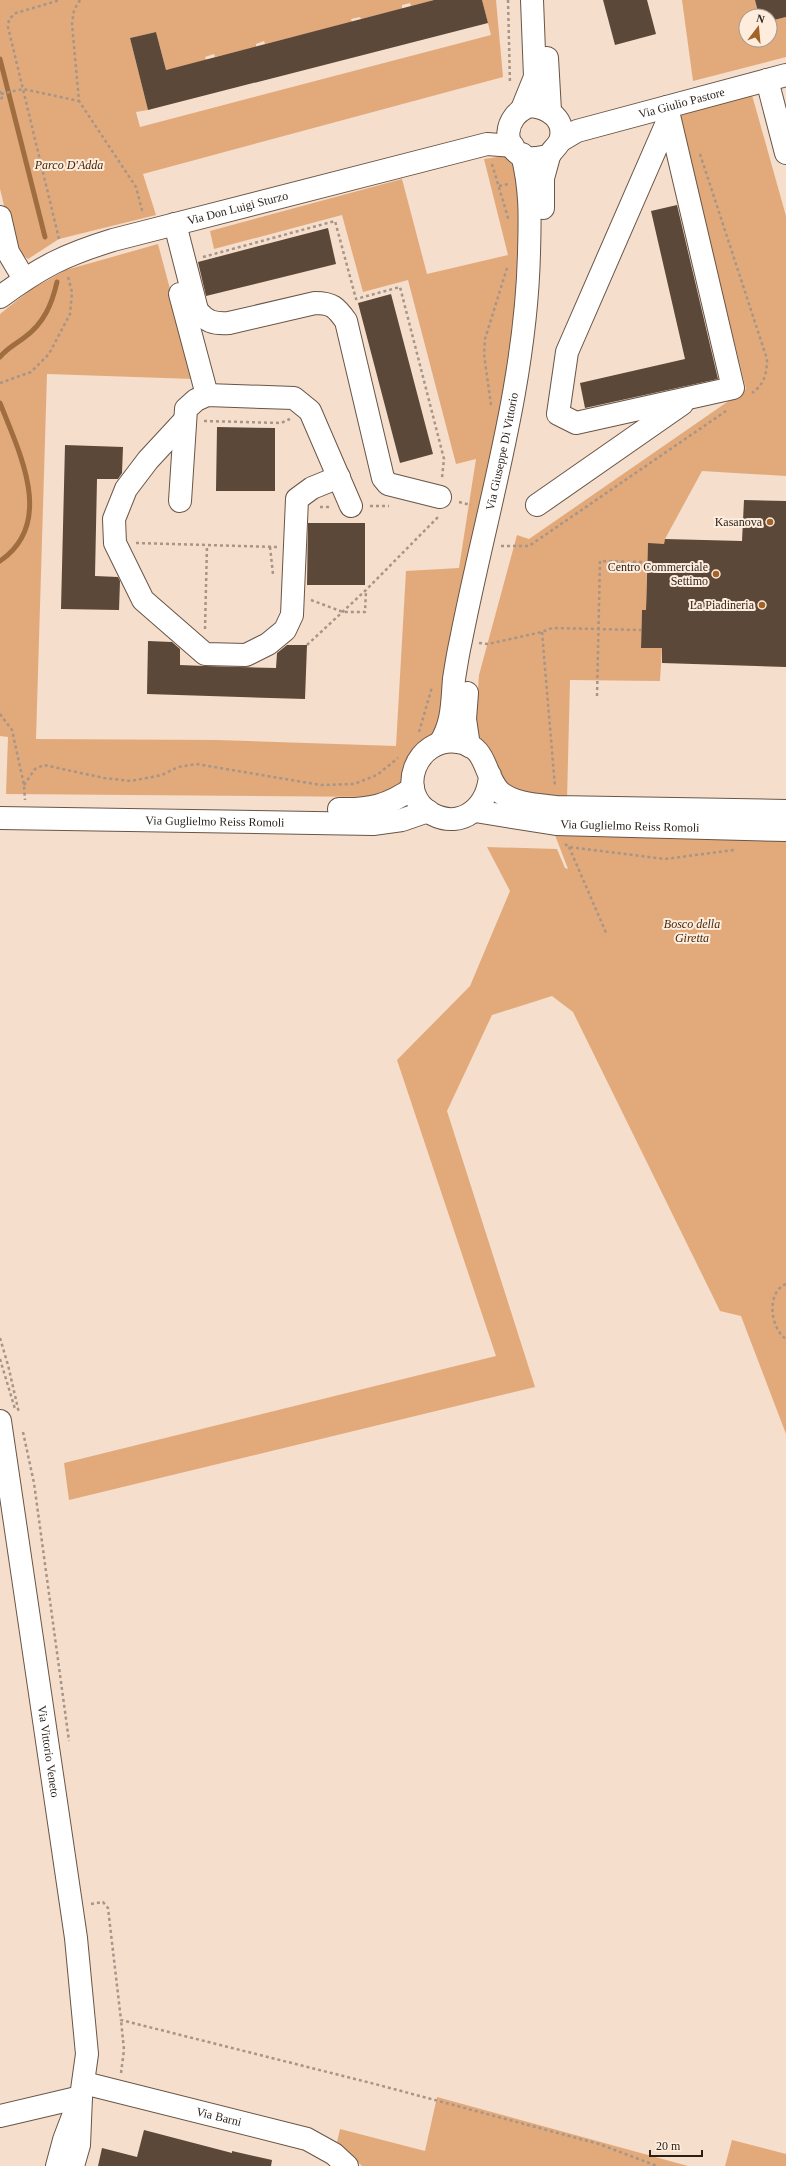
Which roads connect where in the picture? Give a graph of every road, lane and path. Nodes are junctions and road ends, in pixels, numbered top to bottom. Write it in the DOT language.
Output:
graph roads {
  1 [pos="60,0"];
  2 [pos="80,0"];
  3 [pos="508,0"];
  4 [pos="532,0"];
  5 [pos="545,0"];
  6 [pos="776,78"];
  7 [pos="23,89"];
  8 [pos="510,90"];
  9 [pos="2,93"];
  10 [pos="79,101"];
  11 [pos="0,102"];
  12 [pos="522,109"];
  13 [pos="668,112"];
  14 [pos="559,132"];
  15 [pos="514,142"];
  16 [pos="487,144"];
  17 [pos="698,148"];
  18 [pos="786,154"];
  19 [pos="0,217"];
  20 [pos="509,223"];
  21 [pos="161,228"];
  22 [pos="59,242"];
  23 [pos="509,262"];
  24 [pos="66,270"];
  25 [pos="24,279"];
  26 [pos="0,297"];
  27 [pos="0,383"];
  28 [pos="207,395"];
  29 [pos="691,397"];
  30 [pos="746,397"];
  31 [pos="491,407"];
  32 [pos="727,410"];
  33 [pos="310,411"];
  34 [pos="185,420"];
  35 [pos="338,477"];
  36 [pos="180,502"];
  37 [pos="469,504"];
  38 [pos="446,505"];
  39 [pos="537,505"];
  40 [pos="351,506"];
  41 [pos="396,506"];
  42 [pos="296,508"];
  43 [pos="115,543"];
  44 [pos="207,545"];
  45 [pos="496,546"];
  46 [pos="270,547"];
  47 [pos="295,548"];
  48 [pos="642,562"];
  49 [pos="273,578"];
  50 [pos="366,590"];
  51 [pos="294,593"];
  52 [pos="343,612"];
  53 [pos="599,629"];
  54 [pos="641,630"];
  55 [pos="542,632"];
  56 [pos="476,643"];
  57 [pos="307,645"];
  58 [pos="204,654"];
  59 [pos="434,680"];
  60 [pos="597,696"];
  61 [pos="0,714"];
  62 [pos="418,733"];
  63 [pos="440,743"];
  64 [pos="469,746"];
  65 [pos="403,751"];
  66 [pos="490,775"];
  67 [pos="413,788"];
  68 [pos="0,805"];
  69 [pos="428,811"];
  70 [pos="475,811"];
  71 [pos="786,811"];
  72 [pos="0,818"];
  73 [pos="556,822"];
  74 [pos="786,830"];
  75 [pos="569,847"];
  76 [pos="736,850"];
  77 [pos="607,935"];
  78 [pos="786,1284"];
  79 [pos="786,1339"];
  80 [pos="0,1421"];
  81 [pos="90,1904"];
  82 [pos="82,2090"];
  83 [pos="0,2116"];
  84 [pos="57,2166"];
  85 [pos="73,2166"];
  86 [pos="347,2166"];
  87 [pos="657,2166"];
  1 -- 7 [label="path"];
  2 -- 10 [label="path"];
  3 -- 8 [label="path"];
  4 -- 12 [label="street"];
  5 -- 14 [label="street, Via Giuseppe Di Vittorio"];
  6 -- 13 [label="street, Via Giulio Pastore"];
  6 -- 18 [label="street"];
  7 -- 9 [label="path"];
  7 -- 10 [label="path"];
  7 -- 22 [label="path"];
  9 -- 11 [label="path"];
  10 -- 21 [label="path"];
  12 -- 14 [label="street"];
  12 -- 15 [label="street"];
  13 -- 14 [label="street, Via Giulio Pastore"];
  13 -- 29 [label="street"];
  13 -- 29 [label="street"];
  14 -- 15 [label="street"];
  14 -- 45 [label="street, Via Giuseppe Di Vittorio"];
  15 -- 16 [label="street, Via Don Luigi Sturzo"];
  15 -- 63 [label="street, Via Giuseppe Di Vittorio"];
  16 -- 20 [label="path"];
  16 -- 21 [label="street, Via Don Luigi Sturzo"];
  17 -- 30 [label="path"];
  19 -- 25 [label="street"];
  21 -- 25 [label="street, Via Don Luigi Sturzo"];
  21 -- 28 [label="street"];
  21 -- 38 [label="street"];
  23 -- 31 [label="path"];
  24 -- 27 [label="path"];
  25 -- 26 [label="street, Via Don Luigi Sturzo"];
  28 -- 33 [label="street"];
  28 -- 34 [label="street"];
  29 -- 39 [label="street"];
  32 -- 45 [label="path"];
  33 -- 34 [label="path"];
  33 -- 35 [label="street"];
  34 -- 36 [label="street"];
  34 -- 43 [label="street"];
  35 -- 40 [label="street"];
  35 -- 42 [label="street"];
  37 -- 38 [label="path"];
  38 -- 50 [label="path"];
  40 -- 41 [label="path"];
  40 -- 42 [label="path"];
  42 -- 47 [label="street"];
  43 -- 44 [label="path"];
  43 -- 58 [label="street"];
  44 -- 46 [label="path"];
  44 -- 58 [label="path"];
  45 -- 56 [label="street, Via Giuseppe Di Vittorio"];
  46 -- 47 [label="path"];
  46 -- 49 [label="path"];
  47 -- 51 [label="street"];
  48 -- 53 [label="path"];
  50 -- 52 [label="path"];
  50 -- 52 [label="path"];
  51 -- 52 [label="path"];
  51 -- 58 [label="street"];
  52 -- 57 [label="path"];
  53 -- 54 [label="path"];
  53 -- 55 [label="path"];
  53 -- 60 [label="path"];
  55 -- 56 [label="path"];
  55 -- 73 [label="path"];
  56 -- 64 [label="street, Via Giuseppe Di Vittorio"];
  59 -- 62 [label="path"];
  61 -- 65 [label="path"];
  63 -- 64 [label="street"];
  63 -- 67 [label="street"];
  64 -- 66 [label="street"];
  66 -- 70 [label="street"];
  66 -- 73 [label="street, Via Guglielmo Reiss Romoli"];
  67 -- 68 [label="street, Via Guglielmo Reiss Romoli"];
  67 -- 69 [label="street"];
  69 -- 70 [label="street"];
  69 -- 72 [label="street, Via Guglielmo Reiss Romoli"];
  70 -- 73 [label="street, Via Guglielmo Reiss Romoli"];
  71 -- 73 [label="street, Via Guglielmo Reiss Romoli"];
  73 -- 74 [label="street, Via Guglielmo Reiss Romoli"];
  73 -- 75 [label="path"];
  75 -- 76 [label="path"];
  75 -- 77 [label="path"];
  78 -- 79 [label="path"];
  80 -- 82 [label="street, Via Vittorio Veneto"];
  81 -- 87 [label="path"];
  82 -- 83 [label="street"];
  82 -- 84 [label="street"];
  82 -- 85 [label="street"];
  82 -- 86 [label="street, Via Barni"];
}
